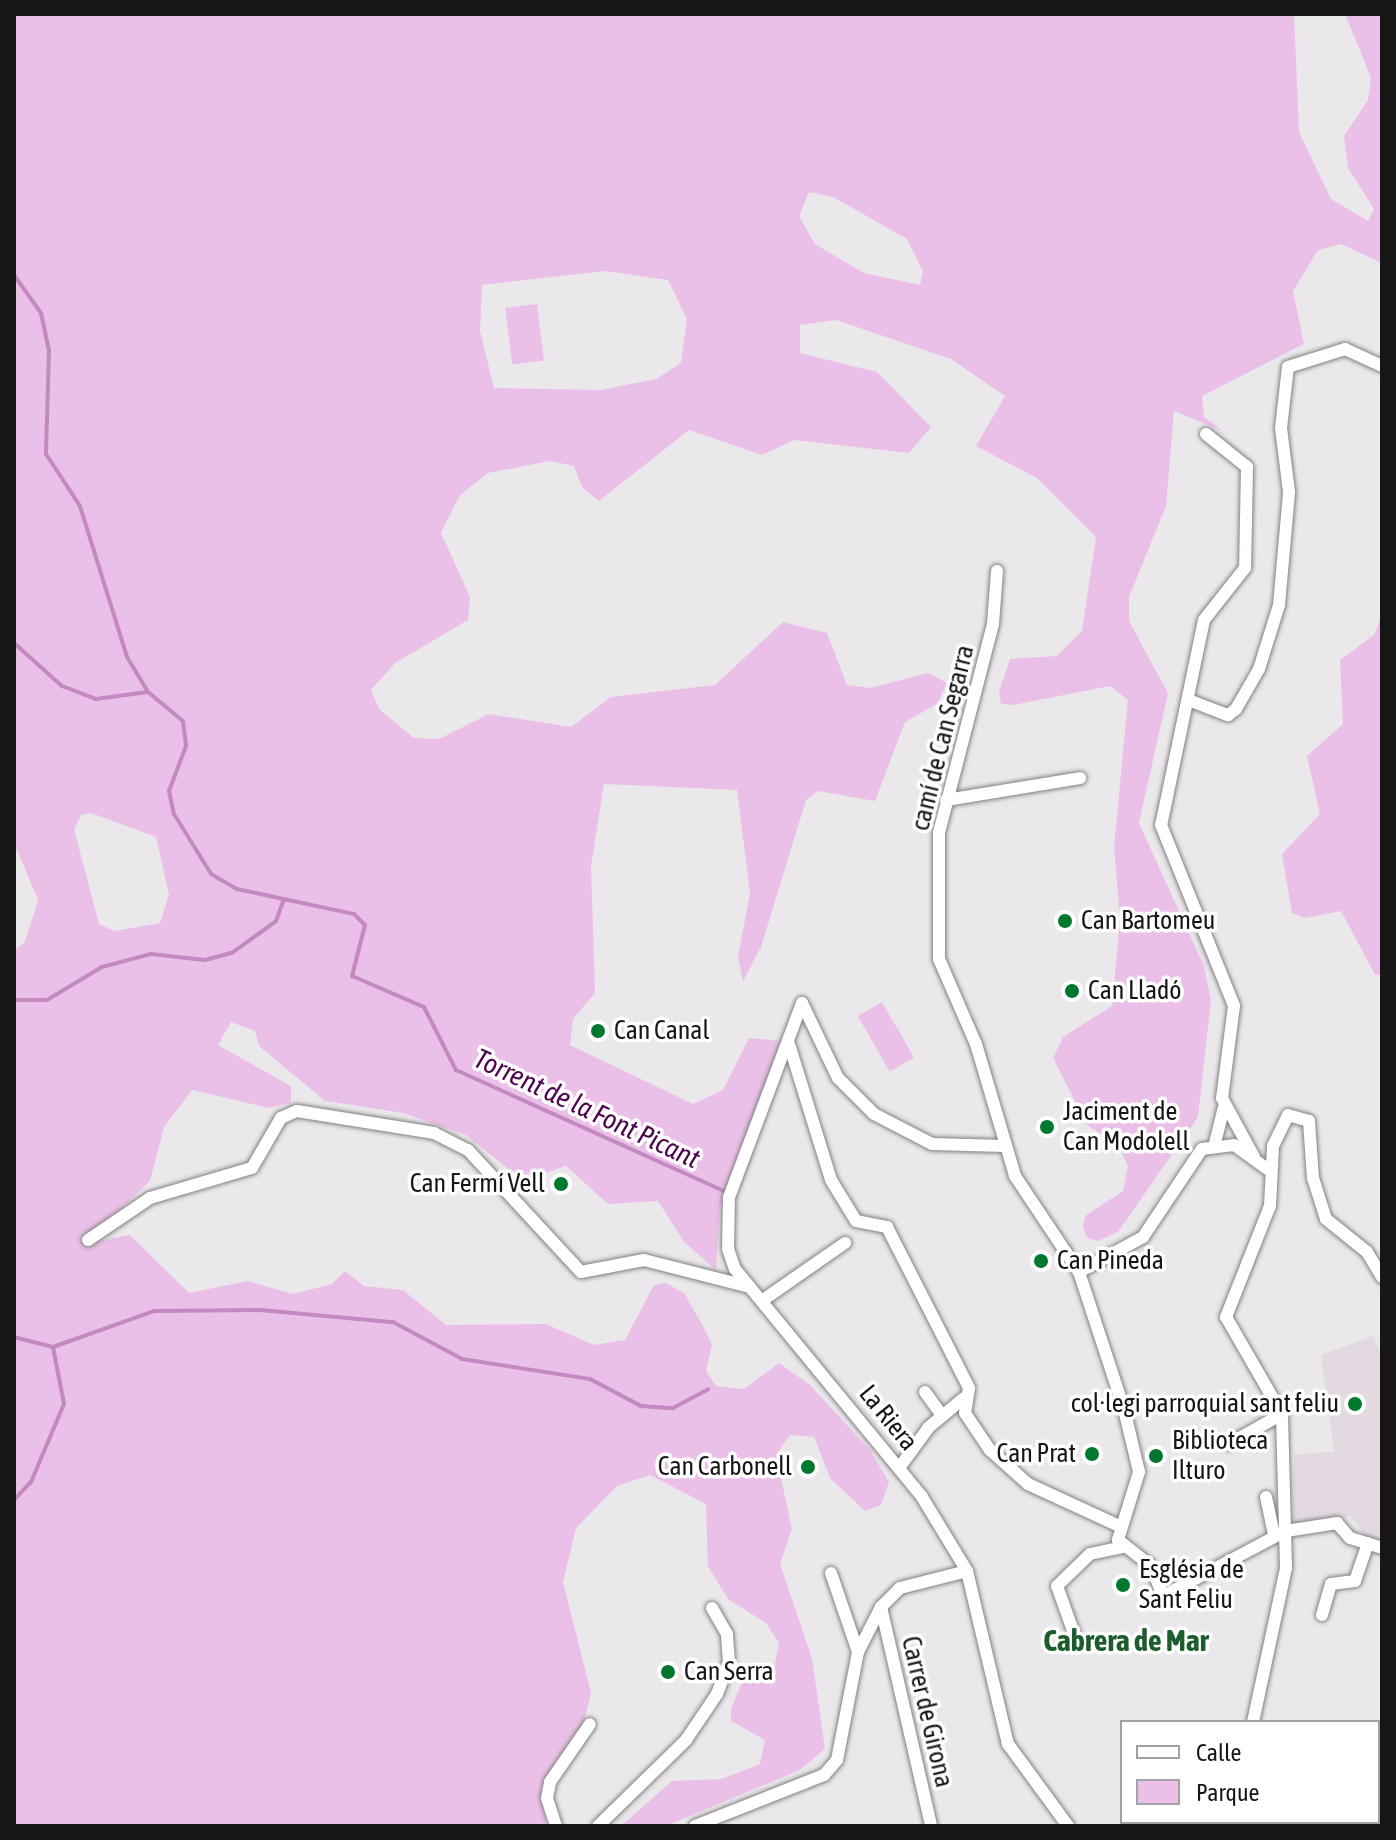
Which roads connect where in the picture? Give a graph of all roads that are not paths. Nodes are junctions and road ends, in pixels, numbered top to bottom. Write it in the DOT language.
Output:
graph roads {
  1 [pos="1382,366"];
  2 [pos="1206,434"];
  3 [pos="997,571"];
  4 [pos="1191,701"];
  5 [pos="1080,778"];
  6 [pos="946,800"];
  7 [pos="789,1044"];
  8 [pos="1224,1107"];
  9 [pos="1215,1143"];
  10 [pos="1004,1146"];
  11 [pos="1254,1157"];
  12 [pos="1270,1171"];
  13 [pos="88,1240"];
  14 [pos="845,1243"];
  15 [pos="1079,1272"];
  16 [pos="1382,1277"];
  17 [pos="750,1287"];
  18 [pos="763,1300"];
  19 [pos="925,1392"];
  20 [pos="964,1398"];
  21 [pos="1282,1414"];
  22 [pos="942,1415"];
  23 [pos="1229,1444"];
  24 [pos="899,1468"];
  25 [pos="1266,1497"];
  26 [pos="1117,1525"];
  27 [pos="1280,1534"];
  28 [pos="1368,1543"];
  29 [pos="1122,1547"];
  30 [pos="1382,1548"];
  31 [pos="967,1571"];
  32 [pos="831,1573"];
  33 [pos="881,1607"];
  34 [pos="712,1608"];
  35 [pos="1322,1615"];
  36 [pos="1076,1639"];
  37 [pos="858,1652"];
  38 [pos="1253,1720"];
  39 [pos="590,1724"];
  40 [pos="556,1826"];
  41 [pos="598,1826"];
  42 [pos="695,1826"];
  43 [pos="931,1826"];
  44 [pos="1068,1826"];
  1 -- 4 [label="street"];
  2 -- 4 [label="street"];
  3 -- 6 [label="street, camí de Can Segarra"];
  4 -- 8 [label="street"];
  5 -- 6 [label="street"];
  6 -- 10 [label="street, camí de Can Segarra"];
  7 -- 10 [label="street, La Riera"];
  7 -- 17 [label="street, La Riera"];
  7 -- 20 [label="street"];
  8 -- 9 [label="street"];
  8 -- 11 [label="street"];
  9 -- 11 [label="street"];
  9 -- 15 [label="street"];
  10 -- 15 [label="street, camí de Can Segarra"];
  11 -- 12 [label="street"];
  12 -- 16 [label="street"];
  12 -- 21 [label="street"];
  13 -- 17 [label="street"];
  14 -- 18 [label="street"];
  15 -- 26 [label="street, camí de Can Segarra"];
  17 -- 18 [label="street, La Riera"];
  18 -- 24 [label="street, La Riera"];
  19 -- 22 [label="street"];
  20 -- 22 [label="street"];
  20 -- 26 [label="street"];
  21 -- 23 [label="street"];
  21 -- 27 [label="street"];
  22 -- 24 [label="street"];
  24 -- 31 [label="street, La Riera"];
  25 -- 27 [label="street"];
  26 -- 29 [label="street"];
  27 -- 28 [label="street"];
  27 -- 29 [label="street"];
  27 -- 38 [label="street"];
  28 -- 30 [label="street"];
  28 -- 35 [label="street"];
  29 -- 36 [label="street"];
  31 -- 33 [label="street"];
  31 -- 44 [label="street, La Riera"];
  32 -- 37 [label="street"];
  33 -- 37 [label="street"];
  33 -- 43 [label="street, Carrer de Girona"];
  34 -- 41 [label="street"];
  37 -- 42 [label="street"];
  39 -- 40 [label="street"];
}
